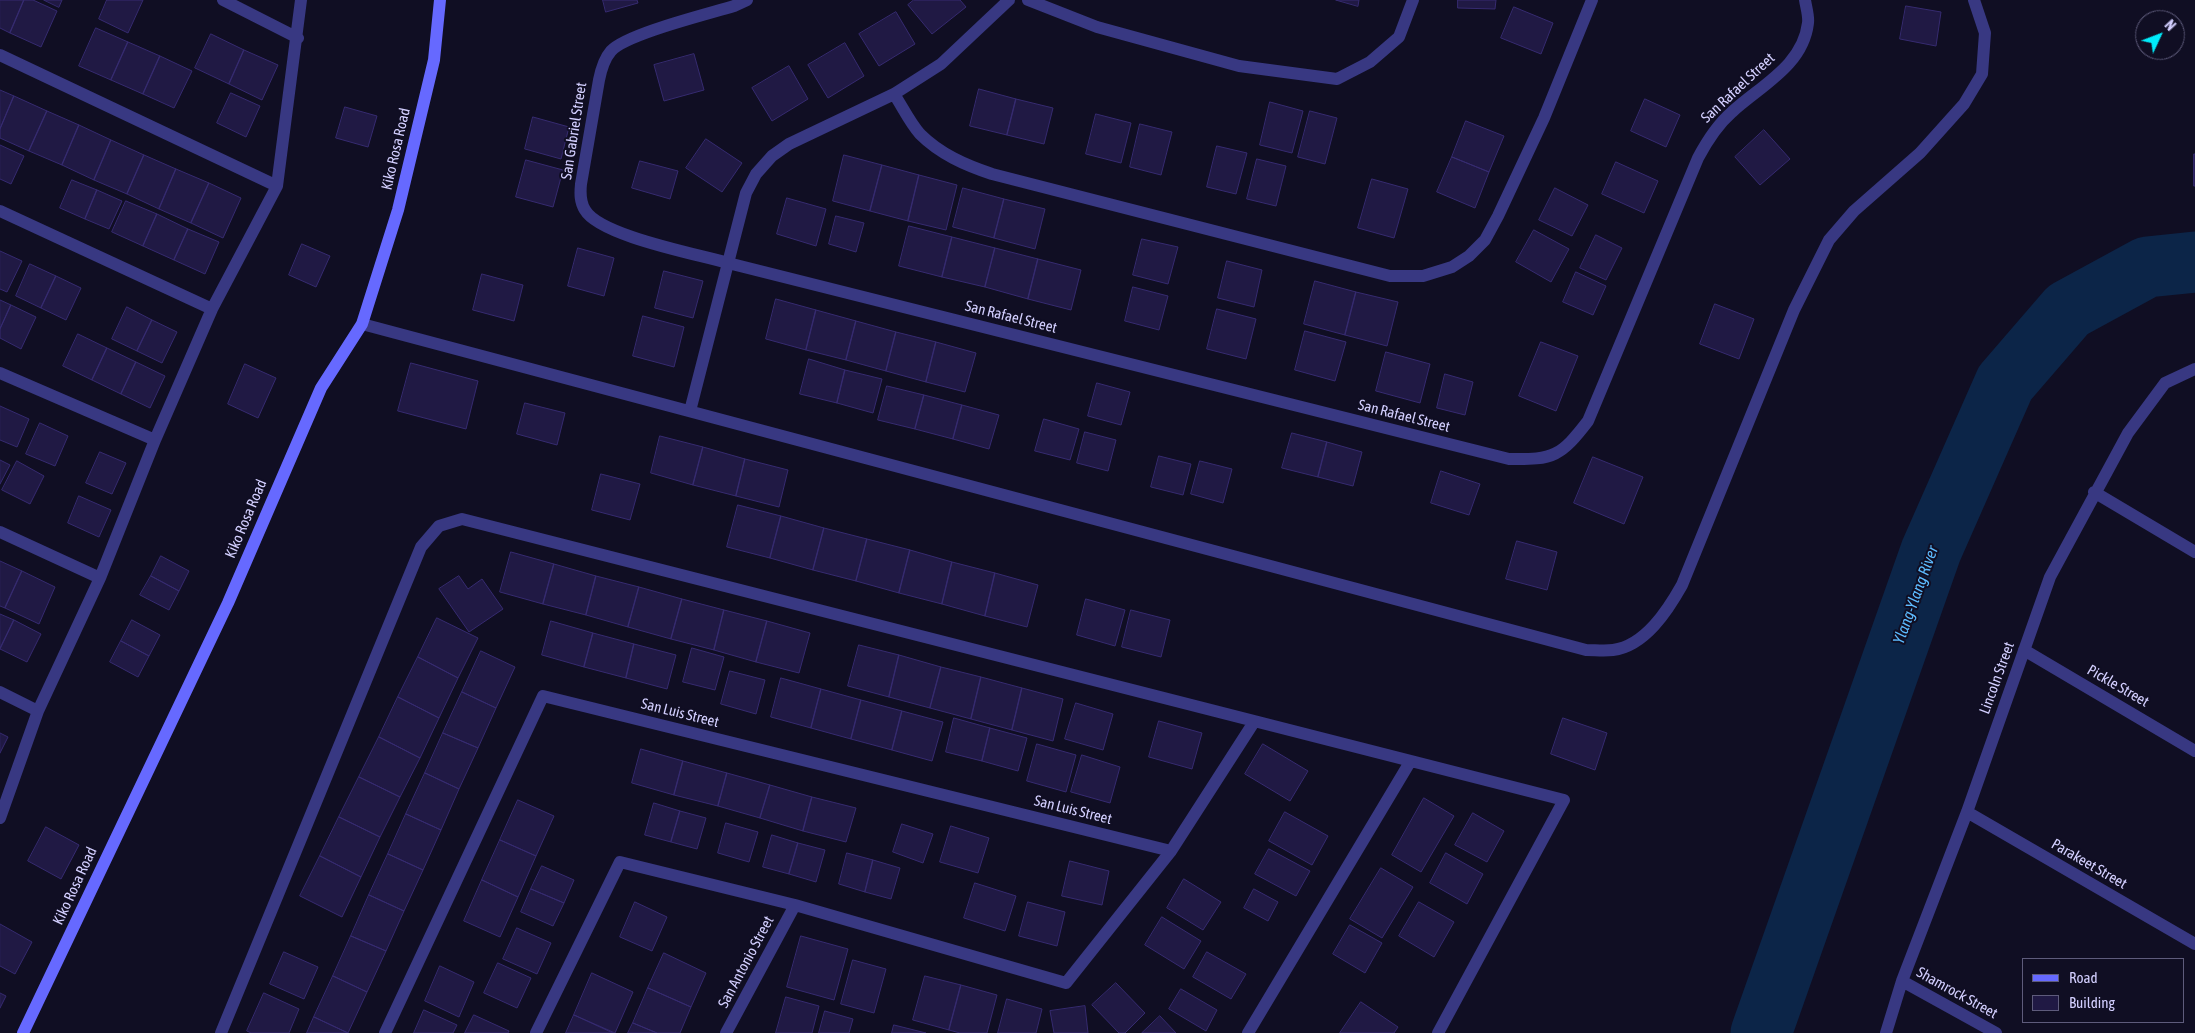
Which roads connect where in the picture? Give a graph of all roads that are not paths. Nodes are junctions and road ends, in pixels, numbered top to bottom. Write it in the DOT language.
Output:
graph roads {
  1 [pos="223,0"];
  2 [pos="301,0"];
  3 [pos="440,0"];
  4 [pos="747,0"];
  5 [pos="1009,0"];
  6 [pos="1028,0"];
  7 [pos="1413,0"];
  8 [pos="1592,0"];
  9 [pos="1805,0"];
  10 [pos="1974,0"];
  11 [pos="298,38"];
  12 [pos="0,55"];
  13 [pos="894,94"];
  14 [pos="277,186"];
  15 [pos="0,211"];
  16 [pos="728,263"];
  17 [pos="212,309"];
  18 [pos="362,324"];
  19 [pos="2195,369"];
  20 [pos="0,373"];
  21 [pos="690,411"];
  22 [pos="155,440"];
  23 [pos="2094,492"];
  24 [pos="0,532"];
  25 [pos="2195,552"];
  26 [pos="100,578"];
  27 [pos="2024,650"];
  28 [pos="0,692"];
  29 [pos="38,711"];
  30 [pos="1254,722"];
  31 [pos="2195,751"];
  32 [pos="1410,762"];
  33 [pos="1967,812"];
  34 [pos="0,818"];
  35 [pos="1171,851"];
  36 [pos="795,906"];
  37 [pos="2195,944"];
  38 [pos="1902,981"];
  39 [pos="23,1033"];
  40 [pos="221,1033"];
  41 [pos="385,1033"];
  42 [pos="536,1033"];
  43 [pos="726,1033"];
  44 [pos="1248,1033"];
  45 [pos="1438,1033"];
  46 [pos="1886,1033"];
  47 [pos="1996,1033"];
  1 -- 11 [label="street"];
  2 -- 11 [label="street"];
  3 -- 18 [label="street, Kiko Rosa Road"];
  4 -- 16 [label="street, San Gabriel Street"];
  5 -- 13 [label="street"];
  6 -- 7 [label="street"];
  8 -- 13 [label="street"];
  9 -- 16 [label="street, San Rafael Street"];
  10 -- 21 [label="street"];
  11 -- 14 [label="street"];
  12 -- 14 [label="street"];
  13 -- 16 [label="street"];
  14 -- 17 [label="street"];
  15 -- 17 [label="street"];
  16 -- 21 [label="street"];
  17 -- 22 [label="street"];
  18 -- 21 [label="street"];
  18 -- 39 [label="street, Kiko Rosa Road"];
  19 -- 23 [label="street, Lincoln Street"];
  20 -- 22 [label="street"];
  22 -- 26 [label="street"];
  23 -- 25 [label="street"];
  23 -- 27 [label="street, Lincoln Street"];
  24 -- 26 [label="street"];
  26 -- 29 [label="street"];
  27 -- 31 [label="street, Pickle Street"];
  27 -- 33 [label="street, Lincoln Street"];
  28 -- 29 [label="street"];
  29 -- 34 [label="street"];
  30 -- 32 [label="street"];
  30 -- 35 [label="street"];
  30 -- 40 [label="street"];
  32 -- 44 [label="street"];
  32 -- 45 [label="street"];
  33 -- 37 [label="street, Parakeet Street"];
  33 -- 38 [label="street, Lincoln Street"];
  35 -- 36 [label="street"];
  35 -- 41 [label="street, San Luis Street"];
  36 -- 42 [label="street"];
  36 -- 43 [label="street, San Antonio Street"];
  38 -- 46 [label="street, Lincoln Street"];
  38 -- 47 [label="street, Shamrock Street"];
}
